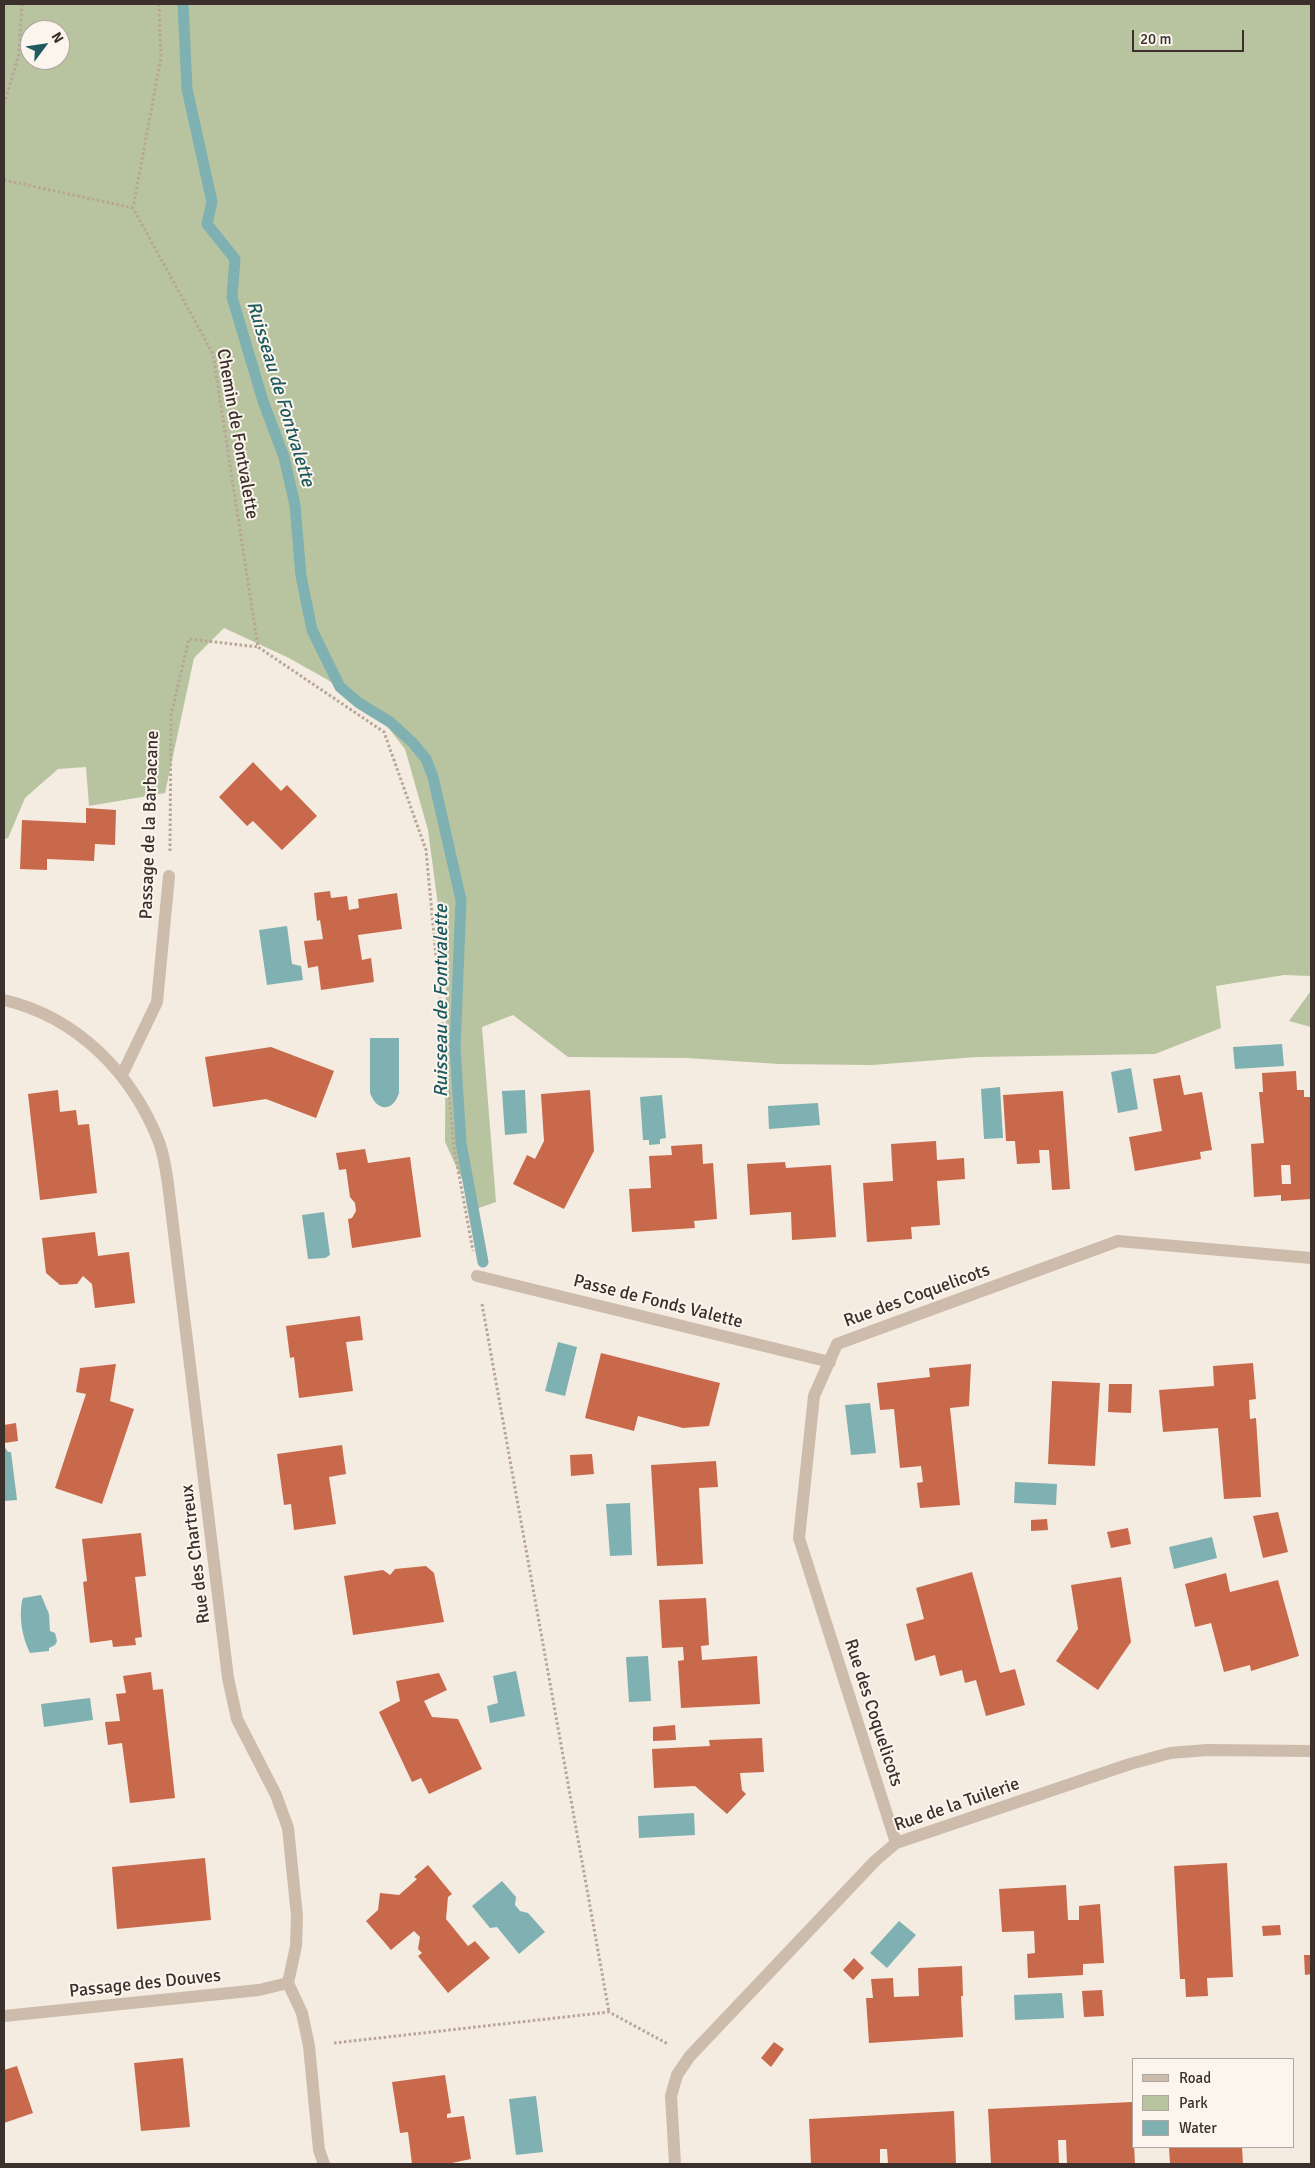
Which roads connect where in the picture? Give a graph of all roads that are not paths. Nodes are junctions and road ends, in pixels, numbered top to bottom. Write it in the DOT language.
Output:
graph roads {
  1 [pos="169,876"];
  2 [pos="4,1000"];
  3 [pos="122,1075"];
  4 [pos="1311,1258"];
  5 [pos="477,1276"];
  6 [pos="830,1362"];
  7 [pos="1311,1751"];
  8 [pos="896,1843"];
  9 [pos="288,1983"];
  10 [pos="4,2016"];
  11 [pos="324,2164"];
  12 [pos="675,2164"];
  1 -- 3 [label="street, Passage de la Barbacane"];
  2 -- 3 [label="street, Rue des Chartreux"];
  3 -- 9 [label="street, Rue des Chartreux"];
  4 -- 6 [label="street, Rue des Coquelicots"];
  5 -- 6 [label="street, Passe de Fonds Valette"];
  6 -- 8 [label="street, Rue des Coquelicots"];
  7 -- 8 [label="street, Rue de la Tuilerie"];
  8 -- 12 [label="street, Rue de la Tuilerie"];
  9 -- 10 [label="street, Passage des Douves"];
  9 -- 11 [label="street"];
}
